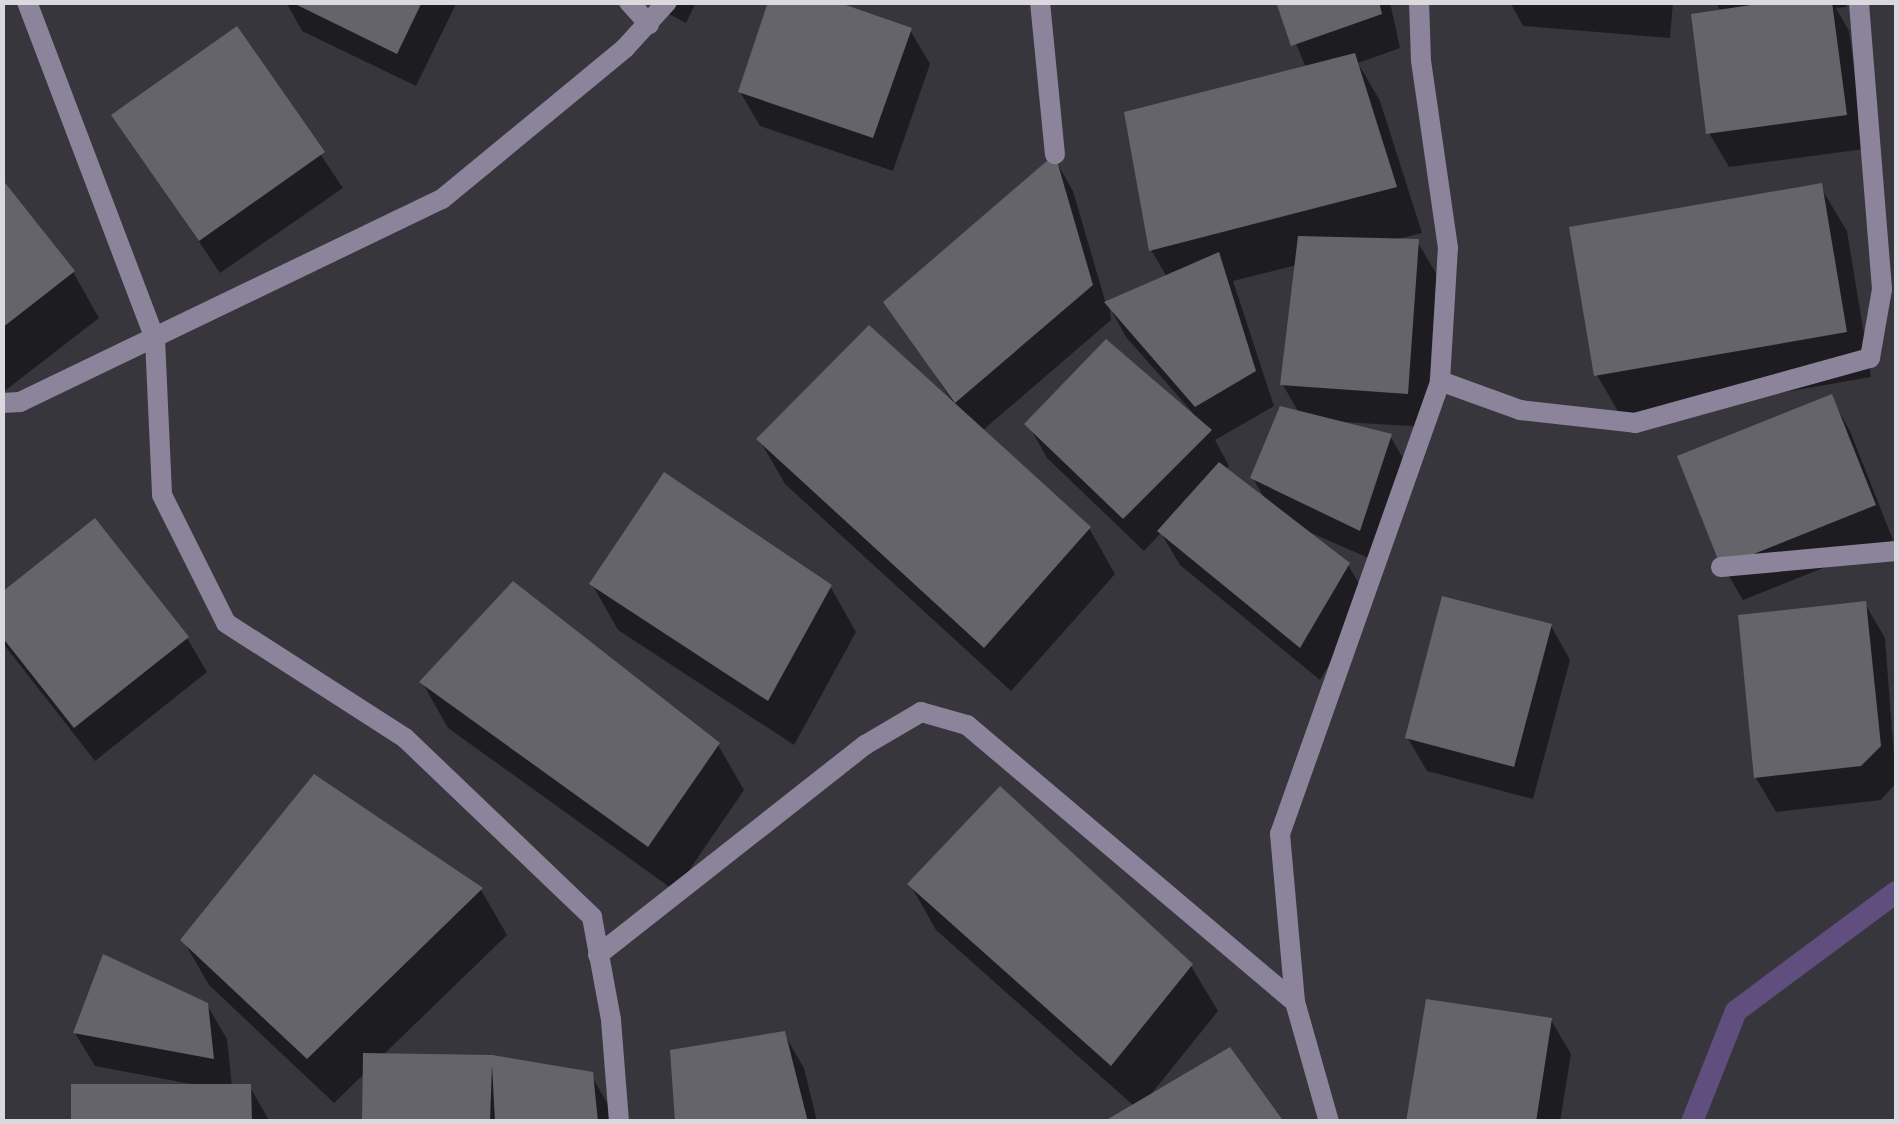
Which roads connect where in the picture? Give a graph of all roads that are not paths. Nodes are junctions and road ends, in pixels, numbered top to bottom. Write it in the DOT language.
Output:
graph roads {
  1 [pos="27,2"];
  2 [pos="629,2"];
  3 [pos="667,2"];
  4 [pos="1040,2"];
  5 [pos="1419,2"];
  6 [pos="1858,2"];
  7 [pos="648,24"];
  8 [pos="1054,154"];
  9 [pos="155,338"];
  10 [pos="1440,381"];
  11 [pos="2,403"];
  12 [pos="1896,551"];
  13 [pos="1721,567"];
  14 [pos="598,955"];
  15 [pos="1295,1002"];
  16 [pos="619,1122"];
  17 [pos="1329,1122"];
  1 -- 9 [label="street"];
  2 -- 7 [label="street"];
  3 -- 7 [label="street"];
  4 -- 8 [label="street"];
  5 -- 10 [label="street"];
  6 -- 10 [label="street"];
  7 -- 9 [label="street"];
  9 -- 11 [label="street"];
  9 -- 14 [label="street"];
  10 -- 15 [label="street"];
  12 -- 13 [label="street"];
  14 -- 15 [label="street"];
  14 -- 16 [label="street"];
  15 -- 17 [label="street"];
}
